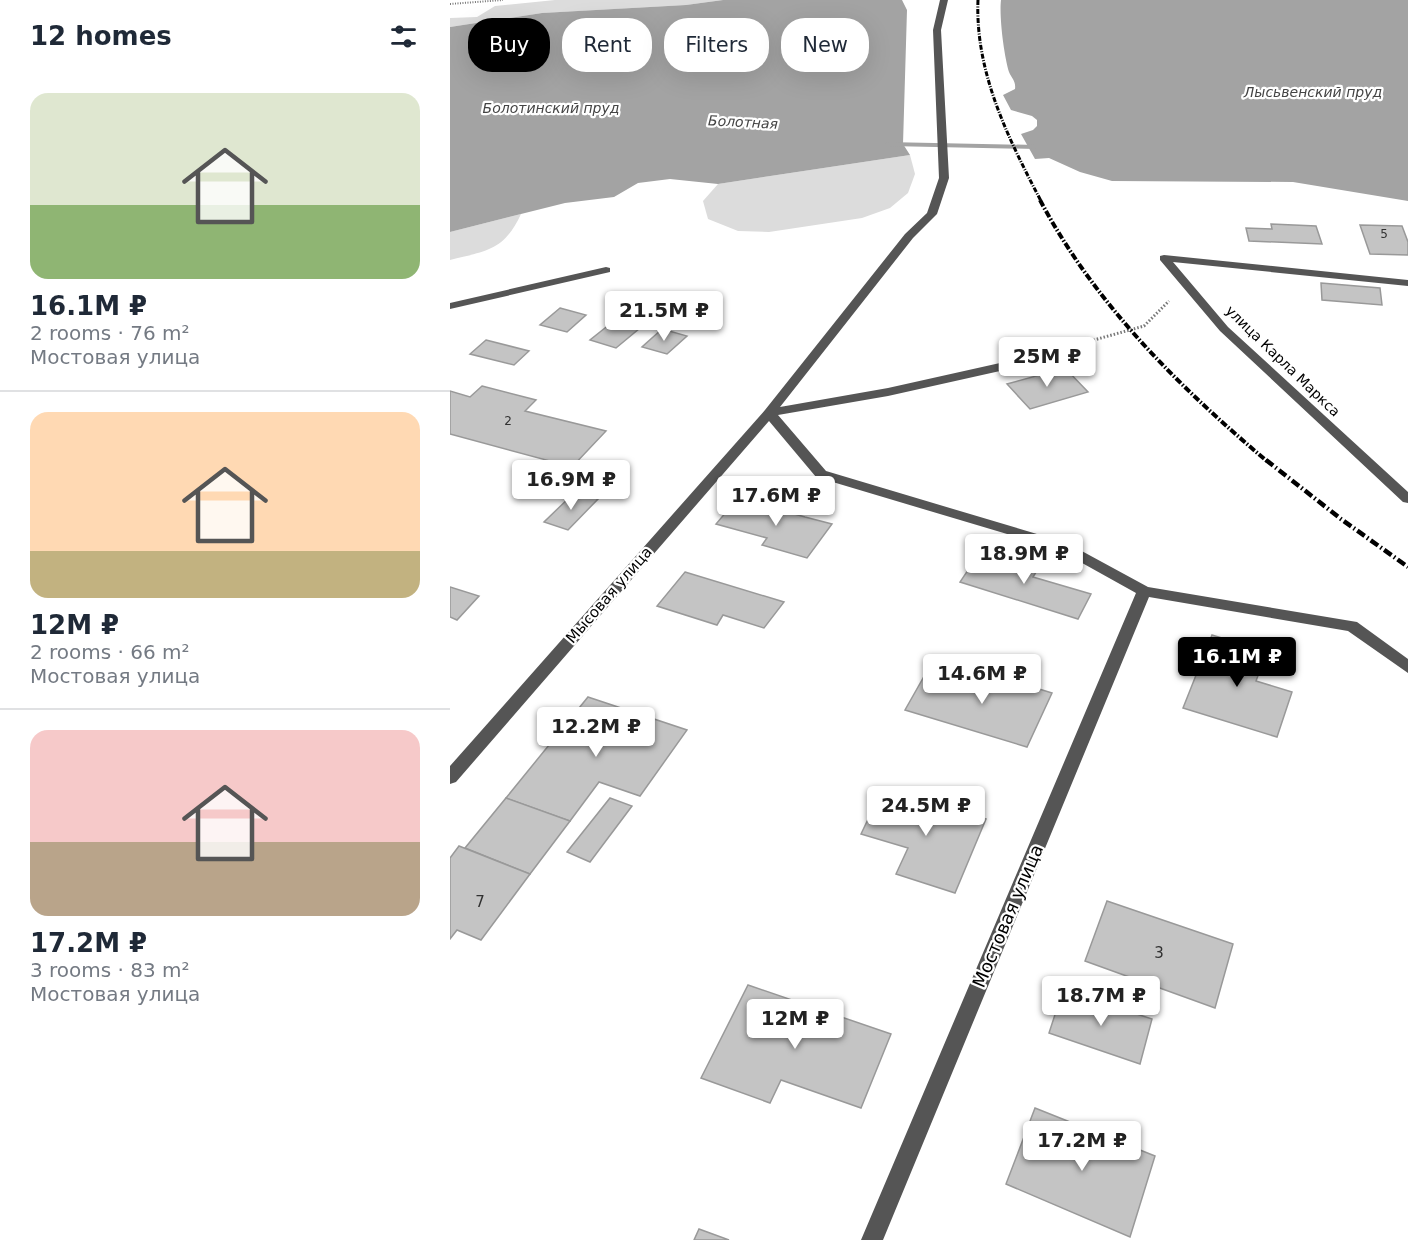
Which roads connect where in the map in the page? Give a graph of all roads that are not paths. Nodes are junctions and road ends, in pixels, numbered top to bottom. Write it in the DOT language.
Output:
graph roads {
  1 [pos="944,0"];
  2 [pos="606,270"];
  3 [pos="1408,283"];
  4 [pos="450,306"];
  5 [pos="1000,367"];
  6 [pos="769,413"];
  7 [pos="1408,499"];
  8 [pos="1144,591"];
  9 [pos="1408,667"];
  10 [pos="450,777"];
  11 [pos="872,1240"];
  1 -- 6 [label="street, Мысовая улица"];
  2 -- 4 [label="street"];
  3 -- 7 [label="street, улица Карла Маркса"];
  5 -- 6 [label="street"];
  6 -- 8 [label="street"];
  6 -- 10 [label="street, Мысовая улица"];
  8 -- 9 [label="street"];
  8 -- 11 [label="street, Мостовая улица"];
}
